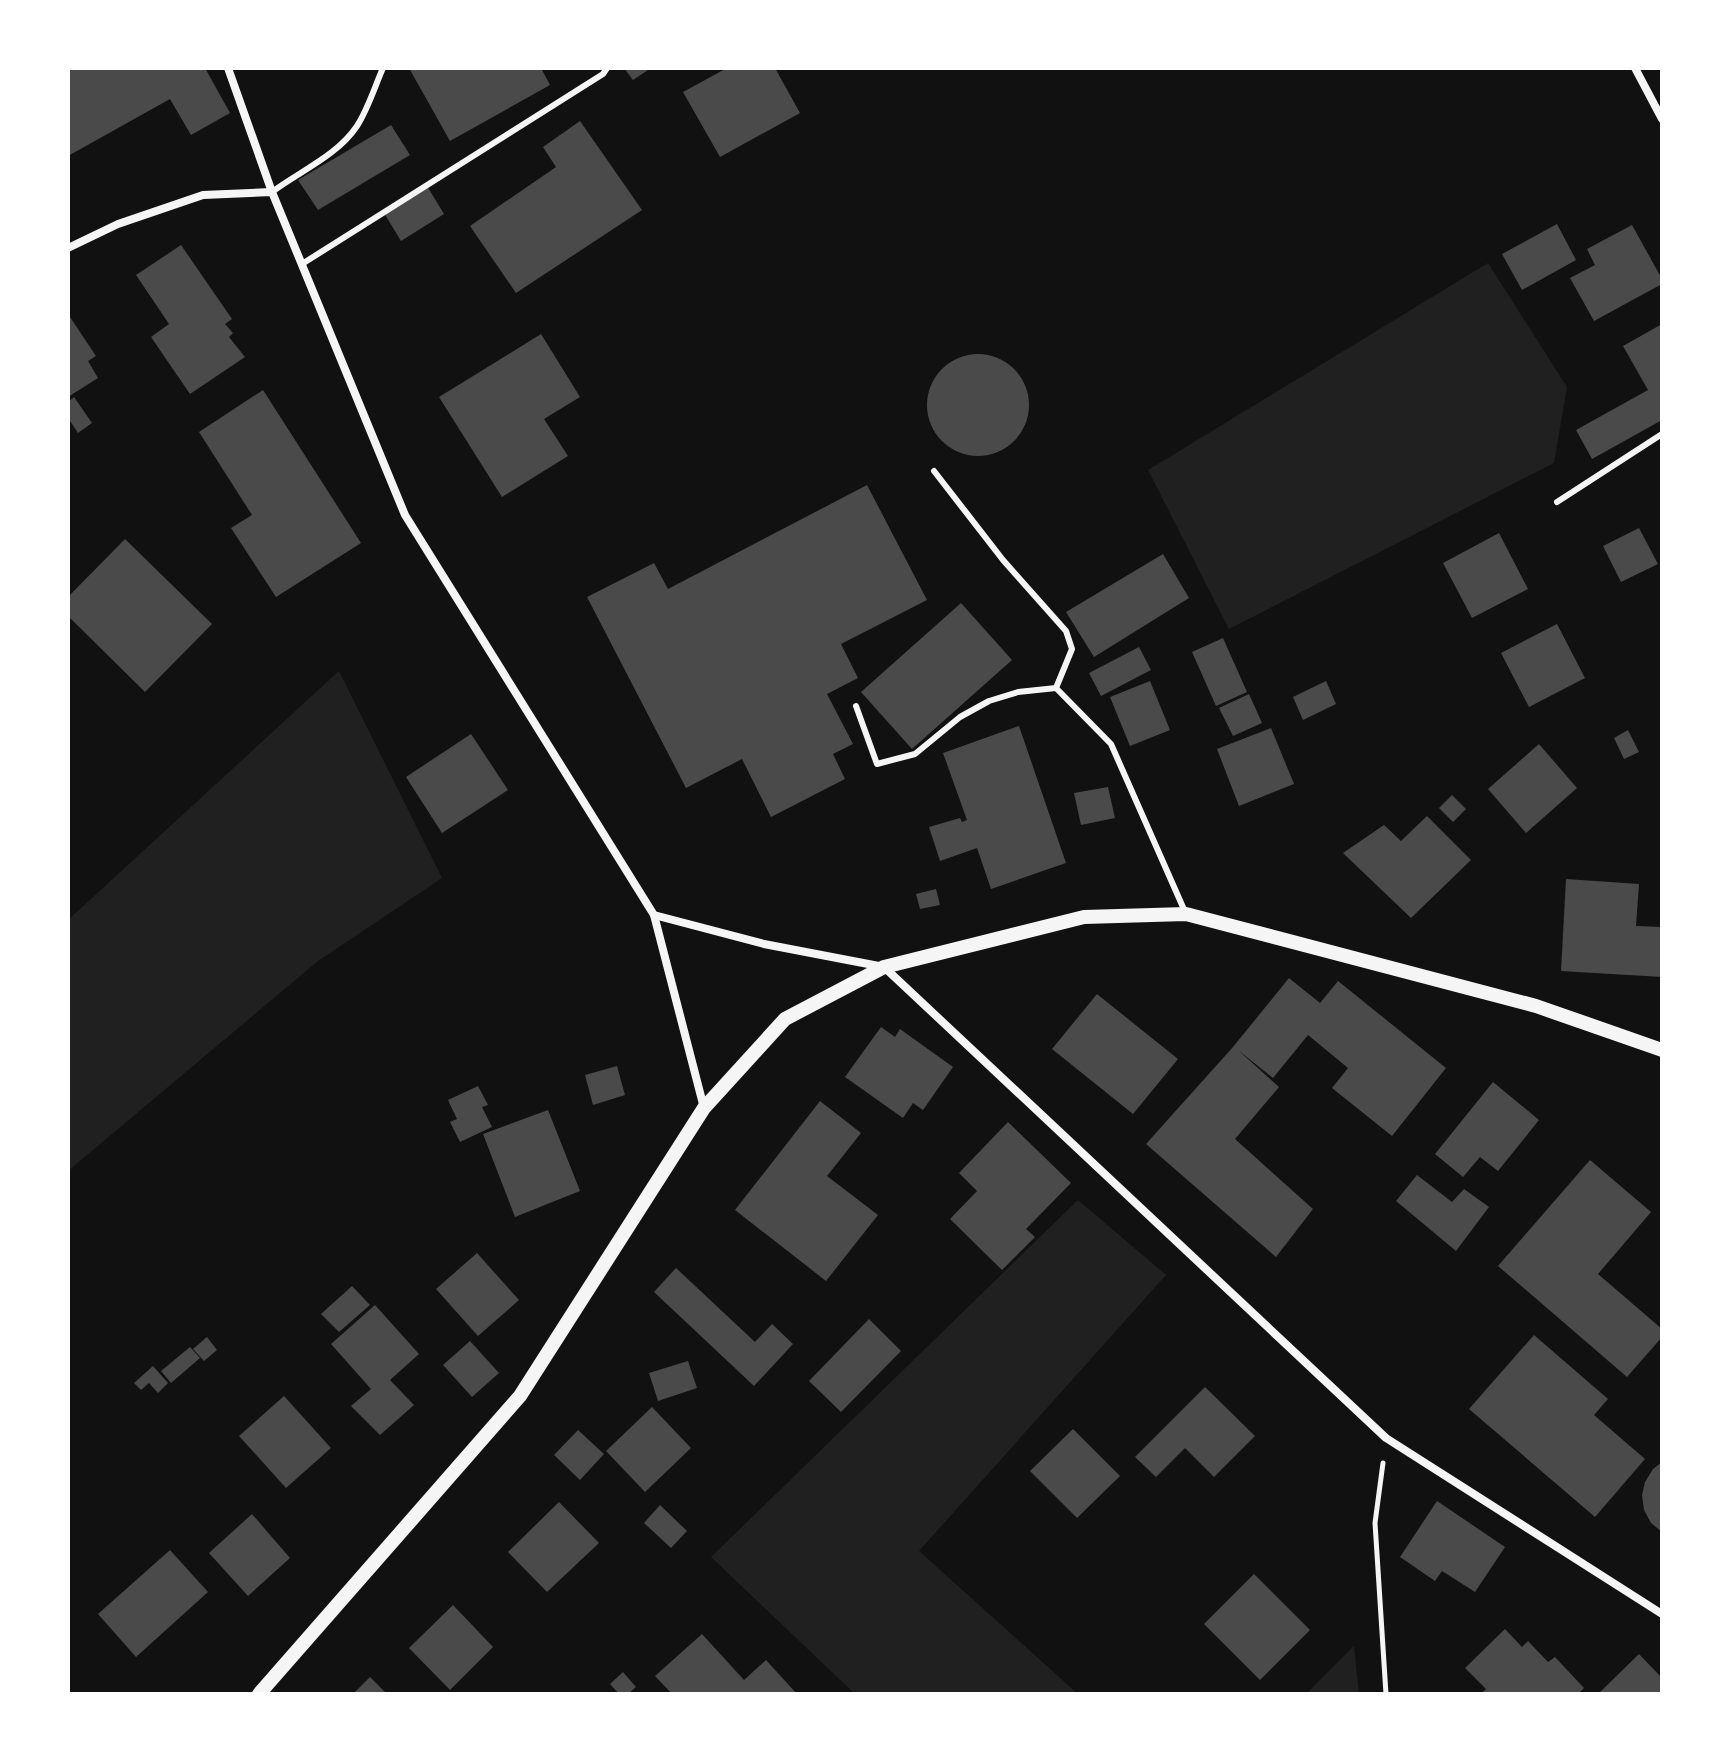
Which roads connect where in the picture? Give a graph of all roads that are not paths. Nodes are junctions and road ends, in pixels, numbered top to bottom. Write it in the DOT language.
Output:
graph roads {
  1 [pos="228,68"];
  2 [pos="383,68"];
  3 [pos="607,68"];
  4 [pos="1635,68"];
  5 [pos="1662,119"];
  6 [pos="272,192"];
  7 [pos="68,248"];
  8 [pos="302,264"];
  9 [pos="1662,434"];
  10 [pos="934,471"];
  11 [pos="1557,502"];
  12 [pos="1056,688"];
  13 [pos="856,706"];
  14 [pos="1186,914"];
  15 [pos="654,915"];
  16 [pos="884,967"];
  17 [pos="1662,1050"];
  18 [pos="704,1108"];
  19 [pos="1662,1614"];
  20 [pos="259,1694"];
  1 -- 6 [label="street"];
  2 -- 6 [label="lane"];
  3 -- 8 [label="lane"];
  4 -- 5 [label="street"];
  6 -- 7 [label="street"];
  6 -- 8 [label="street"];
  8 -- 15 [label="street"];
  9 -- 11 [label="lane"];
  10 -- 12 [label="lane"];
  12 -- 13 [label="lane"];
  12 -- 14 [label="lane"];
  14 -- 16 [label="street"];
  14 -- 17 [label="street"];
  15 -- 16 [label="street"];
  15 -- 18 [label="street"];
  16 -- 18 [label="street"];
  16 -- 19 [label="street"];
  18 -- 20 [label="street"];
}
